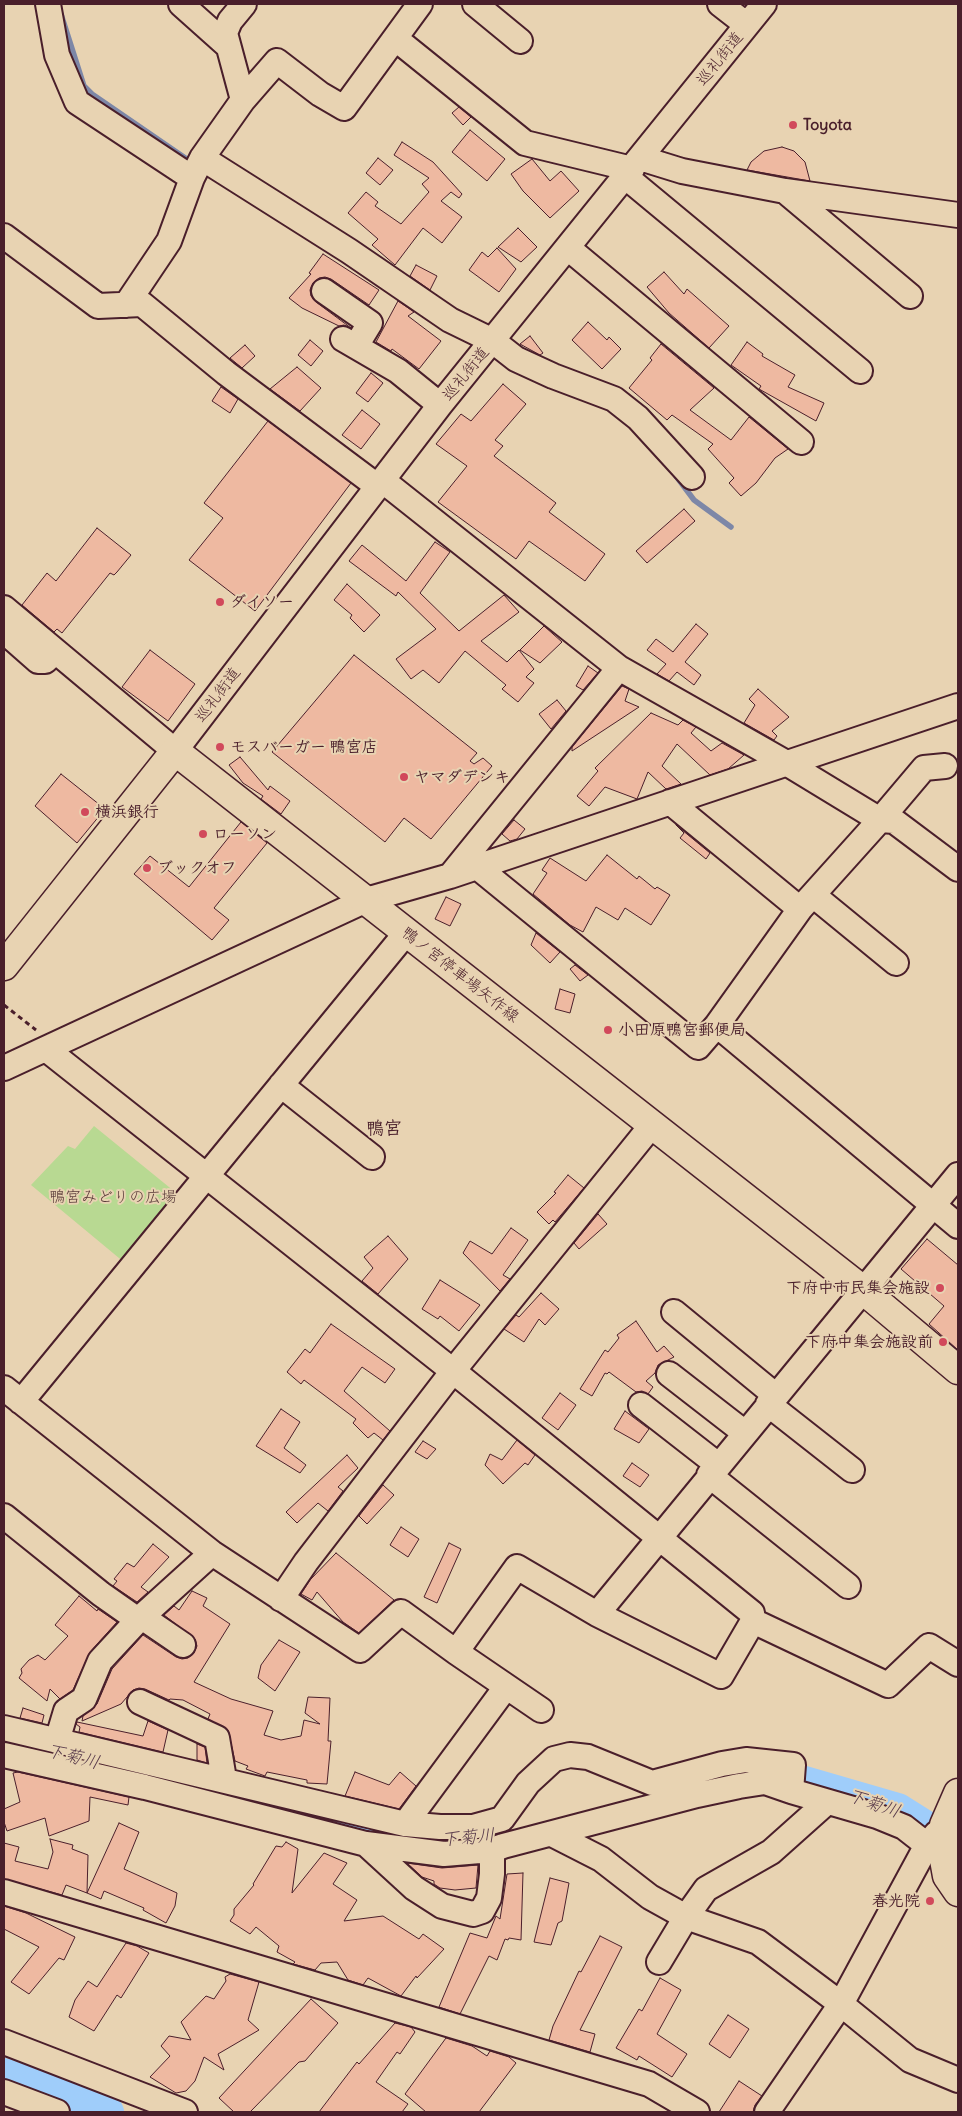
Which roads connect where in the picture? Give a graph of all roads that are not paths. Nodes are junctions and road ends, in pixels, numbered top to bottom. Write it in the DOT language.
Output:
graph roads {
  1 [pos="48,4"];
  2 [pos="181,4"];
  3 [pos="244,4"];
  4 [pos="420,4"];
  5 [pos="475,4"];
  6 [pos="720,4"];
  7 [pos="764,4"];
  8 [pos="747,25"];
  9 [pos="396,39"];
  10 [pos="520,41"];
  11 [pos="228,46"];
  12 [pos="243,100"];
  13 [pos="197,168"];
  14 [pos="633,168"];
  15 [pos="785,191"];
  16 [pos="958,215"];
  17 [pos="4,236"];
  18 [pos="568,248"];
  19 [pos="324,291"];
  20 [pos="910,296"];
  21 [pos="126,305"];
  22 [pos="493,341"];
  23 [pos="860,371"];
  24 [pos="440,406"];
  25 [pos="801,442"];
  26 [pos="692,477"];
  27 [pos="380,483"];
  28 [pos="4,608"];
  29 [pos="4,631"];
  30 [pos="55,652"];
  31 [pos="619,668"];
  32 [pos="958,706"];
  33 [pos="175,751"];
  34 [pos="788,764"];
  35 [pos="945,766"];
  36 [pos="670,802"];
  37 [pos="880,820"];
  38 [pos="476,866"];
  39 [pos="958,869"];
  40 [pos="450,876"];
  41 [pos="366,900"];
  42 [pos="807,902"];
  43 [pos="406,933"];
  44 [pos="896,963"];
  45 [pos="4,966"];
  46 [pos="717,1026"];
  47 [pos="50,1047"];
  48 [pos="4,1068"];
  49 [pos="281,1085"];
  50 [pos="652,1125"];
  51 [pos="372,1157"];
  52 [pos="208,1175"];
  53 [pos="958,1175"];
  54 [pos="934,1205"];
  55 [pos="958,1226"];
  56 [pos="863,1290"];
  57 [pos="674,1312"];
  58 [pos="958,1370"];
  59 [pos="453,1371"];
  60 [pos="669,1374"];
  61 [pos="12,1395"];
  62 [pos="772,1400"];
  63 [pos="640,1405"];
  64 [pos="745,1433"];
  65 [pos="714,1470"];
  66 [pos="852,1470"];
  67 [pos="4,1516"];
  68 [pos="658,1538"];
  69 [pos="212,1553"];
  70 [pos="848,1586"];
  71 [pos="281,1599"];
  72 [pos="597,1614"];
  73 [pos="140,1619"];
  74 [pos="753,1621"];
  75 [pos="183,1645"];
  76 [pos="456,1652"];
  77 [pos="958,1664"];
  78 [pos="506,1687"];
  79 [pos="140,1702"];
  80 [pos="541,1710"];
  81 [pos="4,1728"];
  82 [pos="57,1741"];
  83 [pos="4,1756"];
  84 [pos="224,1779"];
  85 [pos="791,1791"];
  86 [pos="958,1793"];
  87 [pos="827,1802"];
  88 [pos="405,1824"];
  89 [pos="552,1834"];
  90 [pos="935,1835"];
  91 [pos="366,1844"];
  92 [pos="492,1850"];
  93 [pos="4,1892"];
  94 [pos="958,1892"];
  95 [pos="686,1916"];
  96 [pos="659,1962"];
  97 [pos="841,2004"];
  98 [pos="4,2042"];
  99 [pos="958,2080"];
  100 [pos="4,2092"];
  101 [pos="57,2112"];
  102 [pos="185,2112"];
  103 [pos="697,2112"];
  104 [pos="767,2112"];
  1 -- 13 [label="street"];
  2 -- 11 [label="street"];
  3 -- 11 [label="street"];
  4 -- 9 [label="street"];
  5 -- 10 [label="street"];
  6 -- 8 [label="street"];
  7 -- 8 [label="street, 巡礼街道"];
  8 -- 14 [label="street, 巡礼街道"];
  9 -- 12 [label="street"];
  9 -- 14 [label="street"];
  11 -- 12 [label="street"];
  12 -- 13 [label="street"];
  13 -- 21 [label="street"];
  13 -- 22 [label="street"];
  14 -- 15 [label="street"];
  14 -- 18 [label="street, 巡礼街道"];
  14 -- 23 [label="street"];
  15 -- 16 [label="street"];
  15 -- 20 [label="street"];
  17 -- 21 [label="street"];
  18 -- 22 [label="street, 巡礼街道"];
  18 -- 25 [label="street"];
  19 -- 24 [label="street"];
  21 -- 27 [label="street"];
  22 -- 24 [label="street, 巡礼街道"];
  22 -- 26 [label="street"];
  24 -- 27 [label="street, 巡礼街道"];
  27 -- 31 [label="street"];
  27 -- 33 [label="street, 巡礼街道"];
  28 -- 30 [label="street"];
  29 -- 30 [label="street"];
  30 -- 33 [label="street"];
  31 -- 34 [label="street"];
  31 -- 40 [label="street"];
  32 -- 34 [label="street"];
  33 -- 41 [label="main road, 鴨ノ宮停車場矢作線"];
  33 -- 45 [label="main road"];
  34 -- 36 [label="street"];
  34 -- 37 [label="street"];
  35 -- 37 [label="street"];
  36 -- 38 [label="street"];
  36 -- 42 [label="street"];
  37 -- 39 [label="street"];
  37 -- 42 [label="street"];
  38 -- 40 [label="street"];
  38 -- 46 [label="street"];
  40 -- 41 [label="street"];
  41 -- 43 [label="main road, 鴨ノ宮停車場矢作線"];
  41 -- 47 [label="street"];
  42 -- 44 [label="street"];
  42 -- 46 [label="street"];
  43 -- 49 [label="street"];
  43 -- 50 [label="main road, 鴨ノ宮停車場矢作線"];
  46 -- 54 [label="street"];
  47 -- 48 [label="street"];
  47 -- 52 [label="street"];
  49 -- 51 [label="street"];
  49 -- 52 [label="street"];
  50 -- 56 [label="main road, 鴨ノ宮停車場矢作線"];
  50 -- 59 [label="street"];
  52 -- 59 [label="street"];
  52 -- 61 [label="street"];
  53 -- 54 [label="street"];
  54 -- 55 [label="street"];
  54 -- 56 [label="street"];
  56 -- 58 [label="main road, 鴨ノ宮停車場矢作線"];
  56 -- 62 [label="street"];
  57 -- 62 [label="street"];
  59 -- 68 [label="street"];
  59 -- 71 [label="street"];
  60 -- 64 [label="street"];
  61 -- 69 [label="street"];
  62 -- 64 [label="street"];
  62 -- 66 [label="street"];
  63 -- 65 [label="street"];
  64 -- 65 [label="street"];
  65 -- 68 [label="street"];
  65 -- 70 [label="street"];
  67 -- 73 [label="street"];
  68 -- 72 [label="street"];
  68 -- 74 [label="street"];
  69 -- 71 [label="street"];
  69 -- 73 [label="street"];
  71 -- 76 [label="street"];
  72 -- 74 [label="street"];
  72 -- 76 [label="street"];
  73 -- 75 [label="street"];
  73 -- 82 [label="street"];
  74 -- 77 [label="street"];
  76 -- 78 [label="street"];
  78 -- 80 [label="street"];
  78 -- 88 [label="street"];
  79 -- 84 [label="street"];
  81 -- 82 [label="street"];
  82 -- 84 [label="street"];
  83 -- 91 [label="street"];
  84 -- 88 [label="street"];
  85 -- 87 [label="street"];
  85 -- 88 [label="street"];
  85 -- 89 [label="street"];
  86 -- 90 [label="main road"];
  87 -- 90 [label="street"];
  87 -- 95 [label="street"];
  89 -- 92 [label="street"];
  89 -- 95 [label="street"];
  90 -- 94 [label="main road"];
  90 -- 97 [label="street"];
  91 -- 92 [label="street"];
  91 -- 92 [label="street"];
  93 -- 103 [label="street"];
  95 -- 96 [label="street"];
  95 -- 97 [label="street"];
  97 -- 99 [label="street"];
  97 -- 104 [label="street"];
  98 -- 102 [label="street"];
  100 -- 101 [label="street"];
}
